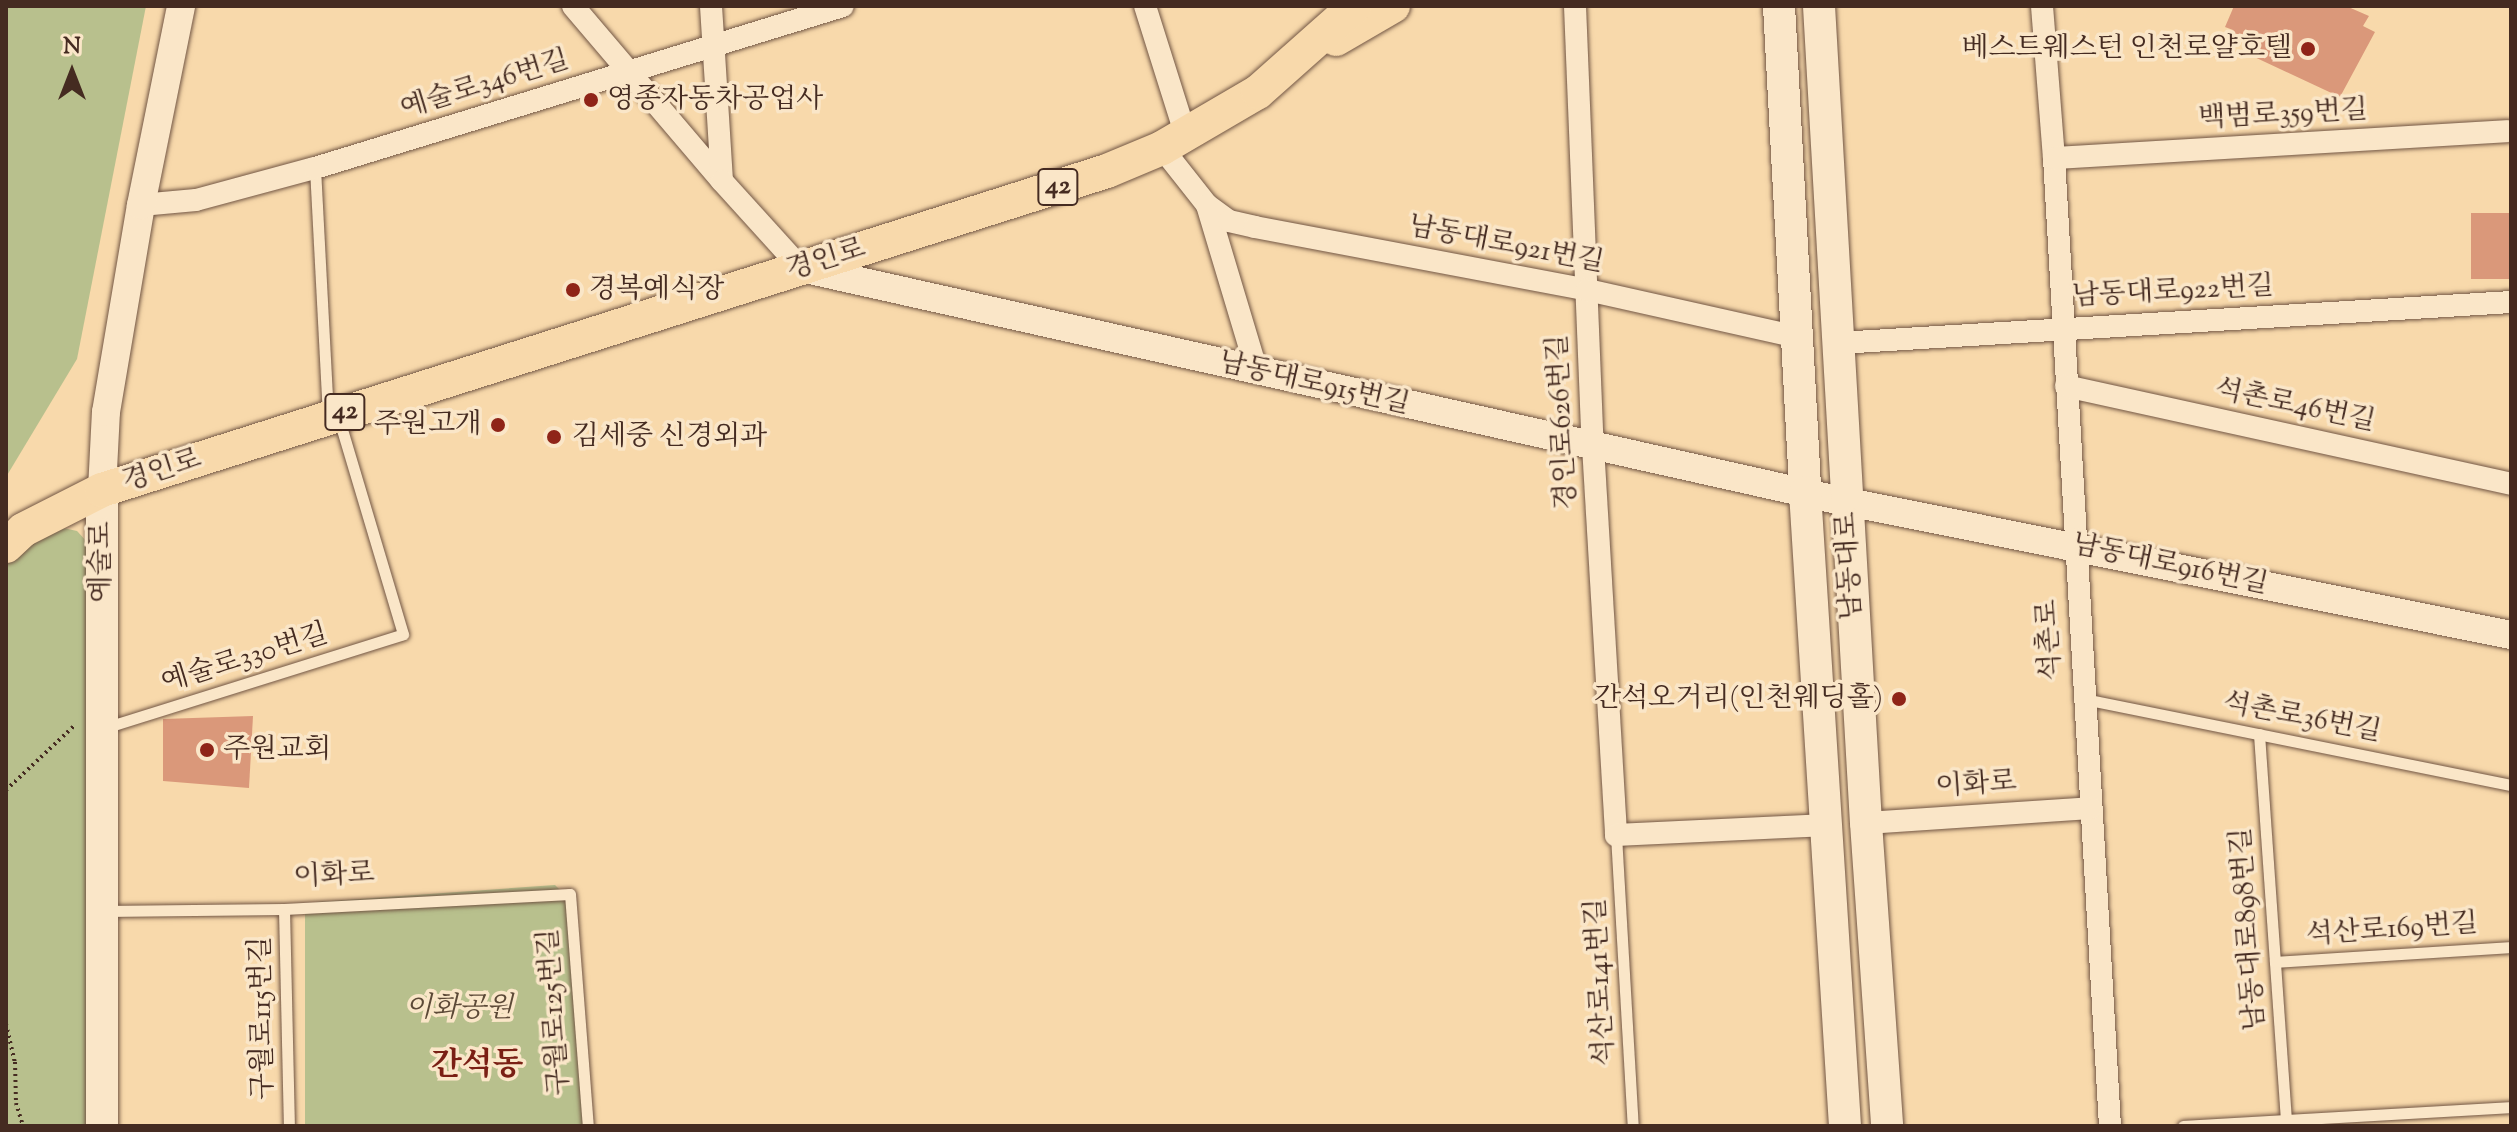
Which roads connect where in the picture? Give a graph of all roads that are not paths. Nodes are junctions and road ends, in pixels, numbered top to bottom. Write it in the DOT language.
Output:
graph roads {
  1 [pos="181,6"];
  2 [pos="573,6"];
  3 [pos="711,6"];
  4 [pos="843,6"];
  5 [pos="1145,6"];
  6 [pos="1332,6"];
  7 [pos="1355,6"];
  8 [pos="1393,6"];
  9 [pos="1575,6"];
  10 [pos="1779,6"];
  11 [pos="1819,6"];
  12 [pos="2042,6"];
  13 [pos="713,46"];
  14 [pos="1294,63"];
  15 [pos="630,73"];
  16 [pos="2510,130"];
  17 [pos="1174,142"];
  18 [pos="2054,158"];
  19 [pos="315,168"];
  20 [pos="722,181"];
  21 [pos="141,205"];
  22 [pos="1207,205"];
  23 [pos="801,268"];
  24 [pos="1587,290"];
  25 [pos="2511,302"];
  26 [pos="2063,329"];
  27 [pos="1797,337"];
  28 [pos="1839,343"];
  29 [pos="1257,372"];
  30 [pos="2066,386"];
  31 [pos="333,416"];
  32 [pos="1593,446"];
  33 [pos="2511,484"];
  34 [pos="102,490"];
  35 [pos="1826,497"];
  36 [pos="6,546"];
  37 [pos="2074,546"];
  38 [pos="2511,635"];
  39 [pos="2083,699"];
  40 [pos="102,714"];
  41 [pos="2259,734"];
  42 [pos="2511,785"];
  43 [pos="2090,808"];
  44 [pos="1866,823"];
  45 [pos="1827,825"];
  46 [pos="1616,835"];
  47 [pos="570,894"];
  48 [pos="284,909"];
  49 [pos="101,911"];
  50 [pos="2511,947"];
  51 [pos="2275,962"];
  52 [pos="2511,1107"];
  53 [pos="2286,1120"];
  54 [pos="102,1126"];
  55 [pos="289,1126"];
  56 [pos="588,1126"];
  57 [pos="1633,1126"];
  58 [pos="1845,1126"];
  59 [pos="1887,1126"];
  60 [pos="2110,1126"];
  61 [pos="2183,1126"];
  1 -- 21 [label="street, 예술로"];
  2 -- 15 [label="street"];
  3 -- 13 [label="street"];
  4 -- 13 [label="street, 예술로346번길"];
  5 -- 17 [label="street"];
  6 -- 14 [label="main road, 경인로 / 42"];
  7 -- 14 [label="main road, 경인로"];
  8 -- 14 [label="main road, 경인로 / 42"];
  9 -- 24 [label="street, 경인로626번길"];
  10 -- 27 [label="main road"];
  11 -- 28 [label="main road, 남동대로"];
  12 -- 18 [label="street, 석촌로"];
  13 -- 15 [label="street, 예술로346번길"];
  13 -- 20 [label="street"];
  14 -- 17 [label="main road, 경인로 / 42"];
  15 -- 19 [label="street, 예술로346번길"];
  15 -- 20 [label="street"];
  16 -- 18 [label="street, 백범로359번길"];
  17 -- 22 [label="street"];
  17 -- 23 [label="main road, 경인로 / 42"];
  18 -- 26 [label="street, 석촌로"];
  19 -- 21 [label="street, 예술로346번길"];
  19 -- 31 [label="lane"];
  20 -- 23 [label="street"];
  21 -- 34 [label="street, 예술로"];
  22 -- 24 [label="street, 남동대로921번길"];
  22 -- 29 [label="street"];
  23 -- 29 [label="street, 남동대로915번길"];
  23 -- 31 [label="main road, 경인로 / 42"];
  24 -- 27 [label="street, 남동대로921번길"];
  24 -- 32 [label="street, 경인로626번길"];
  25 -- 26 [label="street, 남동대로922번길"];
  26 -- 28 [label="street, 남동대로922번길"];
  26 -- 30 [label="street, 석촌로"];
  27 -- 35 [label="main road"];
  28 -- 35 [label="main road, 남동대로"];
  29 -- 32 [label="street, 남동대로915번길"];
  30 -- 33 [label="street, 석촌로46번길"];
  30 -- 37 [label="street, 석촌로"];
  31 -- 34 [label="main road, 경인로 / 42"];
  31 -- 40 [label="lane, 예술로330번길"];
  32 -- 35 [label="street, 남동대로915번길"];
  32 -- 46 [label="street, 경인로626번길"];
  34 -- 36 [label="main road, 경인로 / 42"];
  34 -- 40 [label="main road, 예술로"];
  35 -- 37 [label="street, 남동대로916번길"];
  35 -- 44 [label="main road, 남동대로"];
  35 -- 45 [label="main road"];
  37 -- 38 [label="street, 남동대로916번길"];
  37 -- 39 [label="street, 석촌로"];
  39 -- 41 [label="lane, 석촌로36번길"];
  39 -- 43 [label="street, 석촌로"];
  40 -- 49 [label="main road, 예술로"];
  41 -- 42 [label="lane, 석촌로36번길"];
  41 -- 51 [label="lane, 남동대로898번길"];
  43 -- 44 [label="street, 이화로"];
  43 -- 60 [label="street, 석촌로"];
  44 -- 59 [label="main road, 남동대로"];
  45 -- 46 [label="street"];
  45 -- 58 [label="main road"];
  46 -- 57 [label="lane, 석산로141번길"];
  47 -- 48 [label="lane, 이화로"];
  47 -- 56 [label="lane, 구월로125번길"];
  48 -- 49 [label="lane, 이화로"];
  48 -- 55 [label="lane, 구월로115번길"];
  49 -- 54 [label="main road, 예술로"];
  50 -- 51 [label="lane, 석산로169번길"];
  51 -- 53 [label="lane, 남동대로898번길"];
  52 -- 53 [label="lane"];
  53 -- 61 [label="lane"];
}
